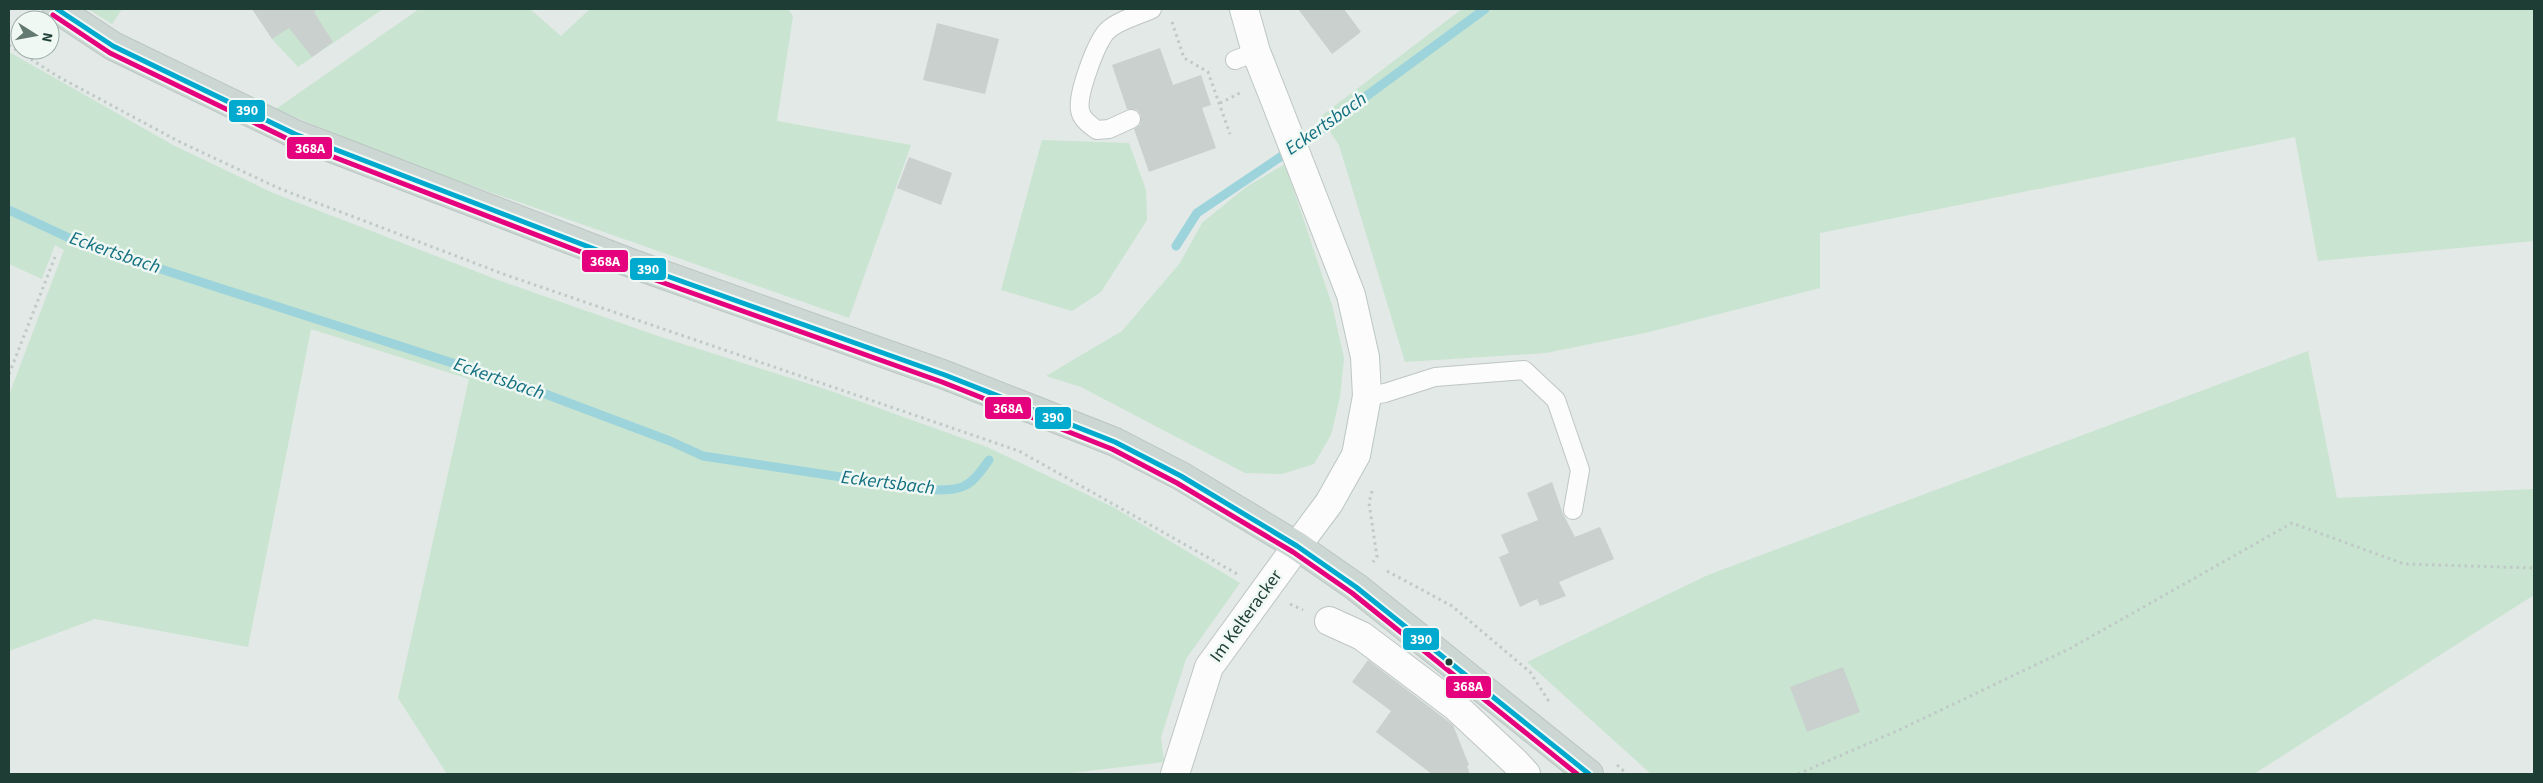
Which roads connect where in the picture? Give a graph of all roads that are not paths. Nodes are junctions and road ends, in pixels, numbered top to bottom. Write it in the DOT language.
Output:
graph roads {
  1 [pos="57,9"];
  2 [pos="1152,9"];
  3 [pos="1244,9"];
  4 [pos="1131,119"];
  5 [pos="1367,396"];
  6 [pos="1573,510"];
  7 [pos="1297,546"];
  8 [pos="1329,621"];
  9 [pos="1175,774"];
  10 [pos="1526,774"];
  11 [pos="1589,774"];
  1 -- 7 [label="main road"];
  2 -- 4 [label="lane"];
  3 -- 5 [label="street, Im Kelteracker"];
  5 -- 6 [label="lane"];
  5 -- 7 [label="street, Im Kelteracker"];
  7 -- 9 [label="street, Im Kelteracker"];
  7 -- 11 [label="main road"];
  8 -- 10 [label="street"];
}
